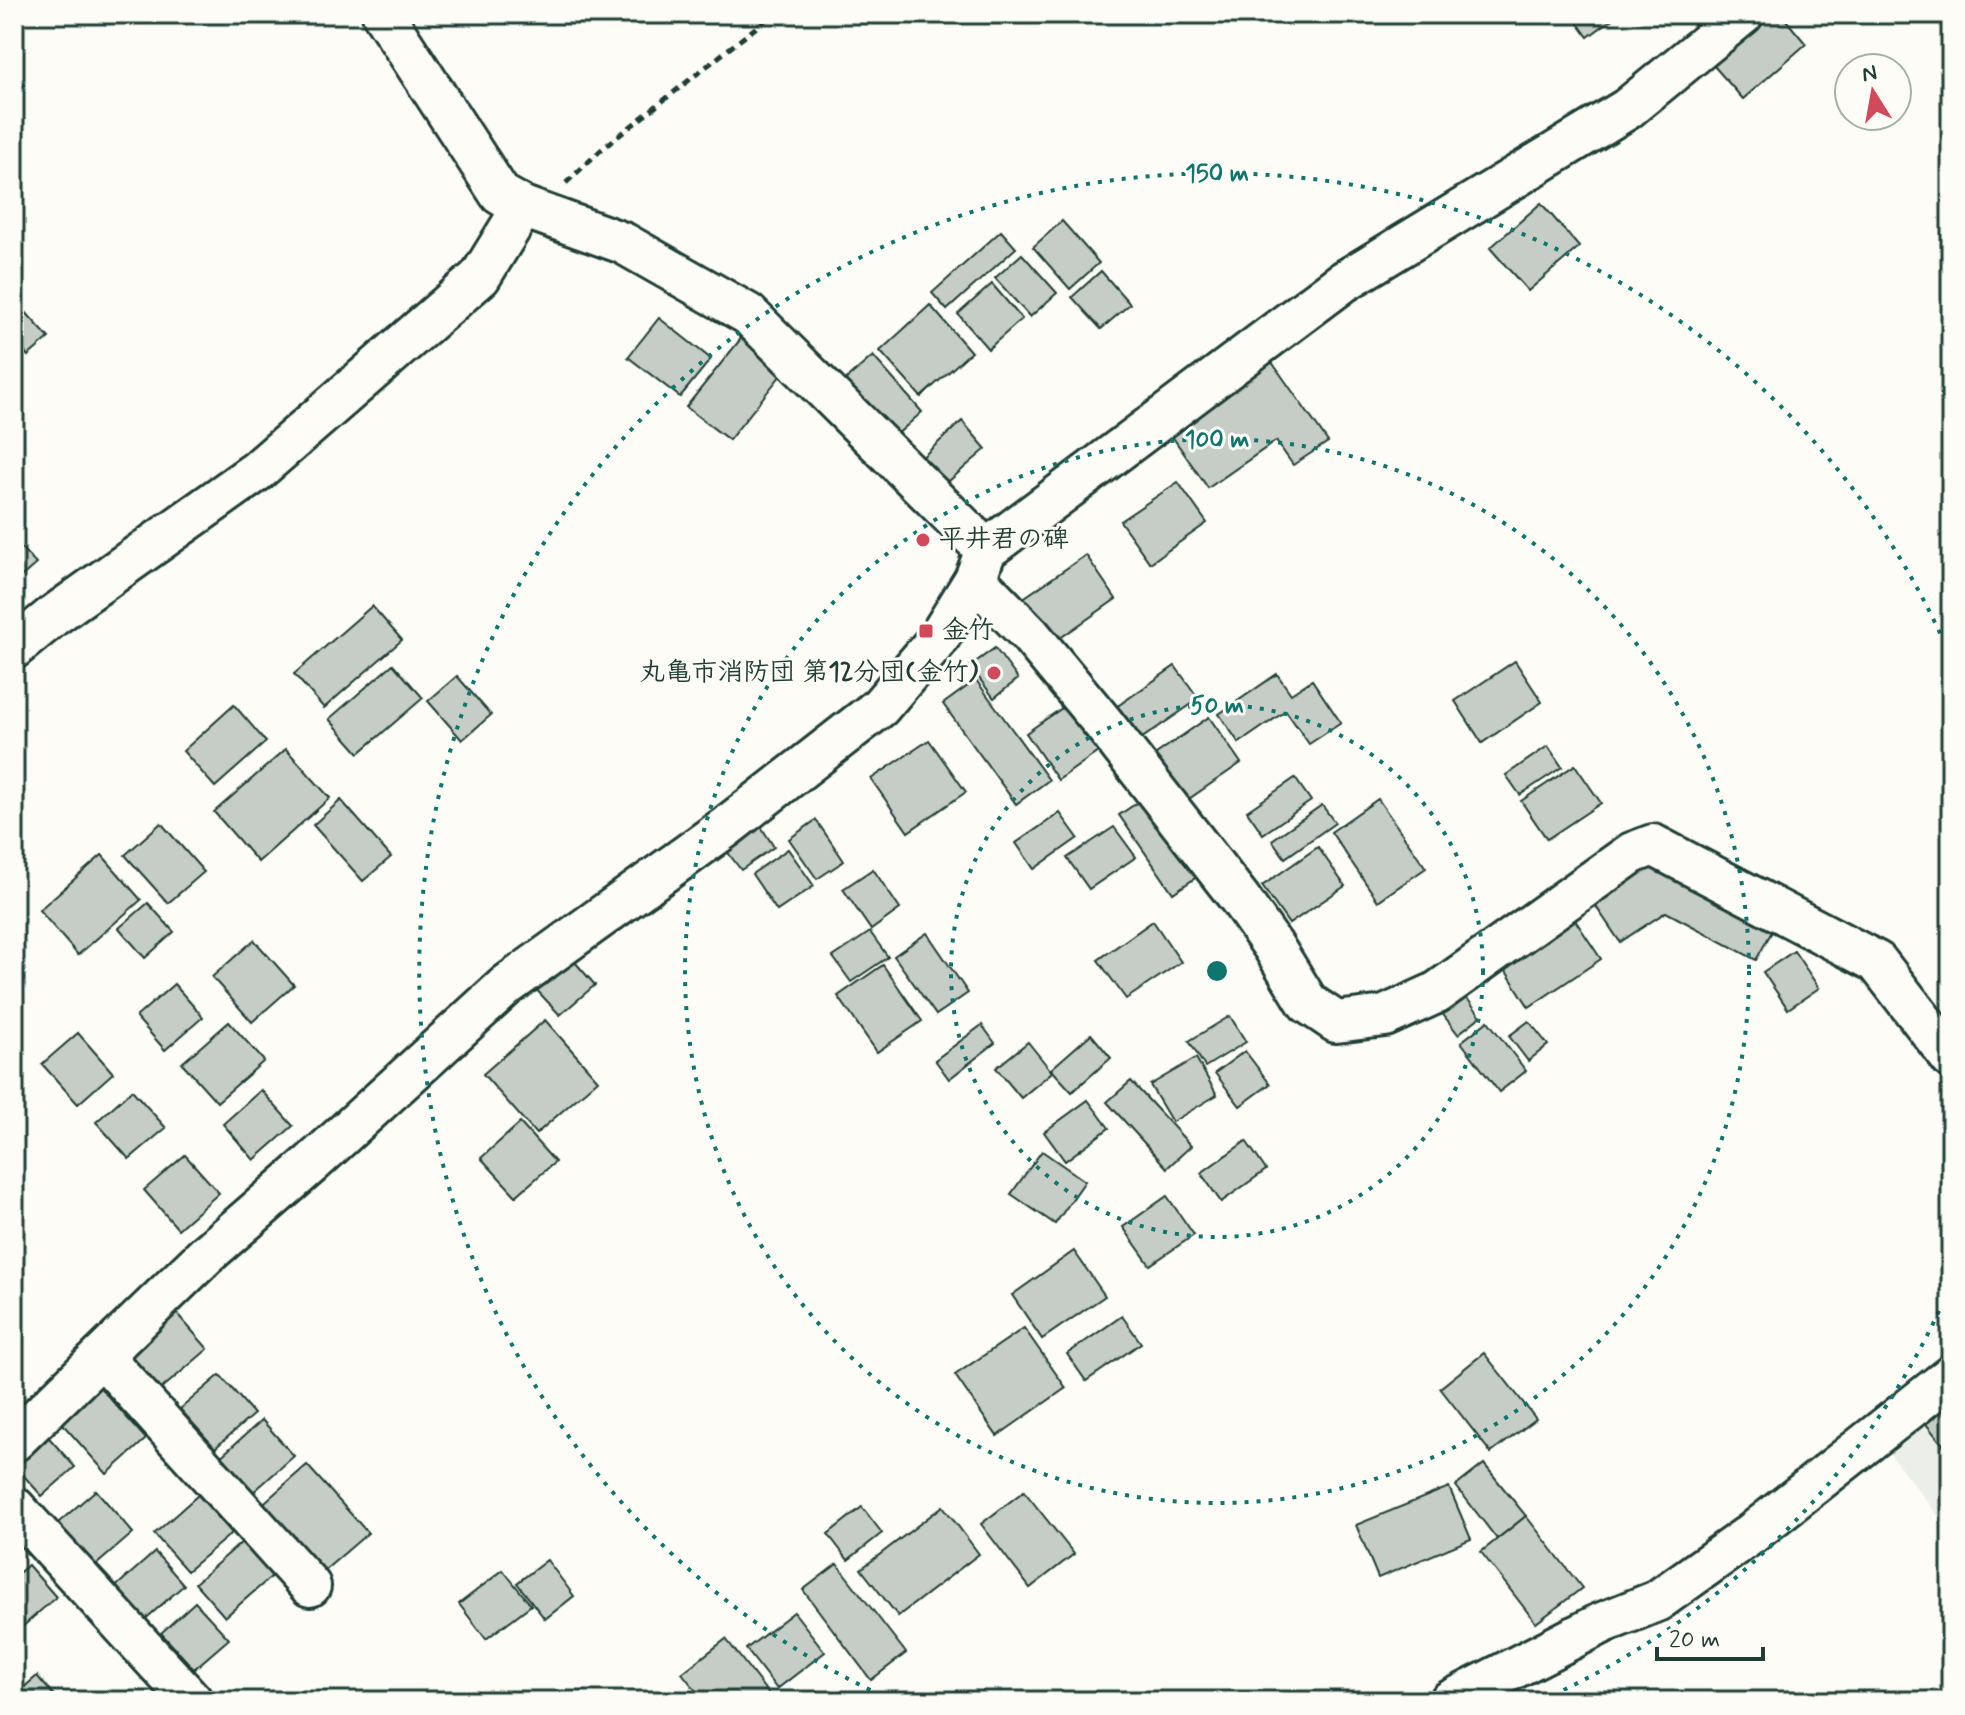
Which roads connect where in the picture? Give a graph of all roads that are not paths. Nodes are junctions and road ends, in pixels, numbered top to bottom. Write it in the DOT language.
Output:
graph roads {
  1 [pos="383,14"];
  2 [pos="1743,14"];
  3 [pos="523,207"];
  4 [pos="980,564"];
  5 [pos="14,648"];
  6 [pos="1951,1058"];
  7 [pos="102,1356"];
  8 [pos="1951,1376"];
  9 [pos="14,1441"];
  10 [pos="14,1507"];
  11 [pos="310,1586"];
  12 [pos="192,1701"];
  13 [pos="1450,1701"];
  1 -- 3 [label="street"];
  2 -- 4 [label="street"];
  3 -- 4 [label="street"];
  3 -- 5 [label="street"];
  4 -- 6 [label="street"];
  4 -- 7 [label="street"];
  7 -- 9 [label="street"];
  7 -- 11 [label="street"];
  8 -- 13 [label="street"];
  10 -- 12 [label="street"];
}
